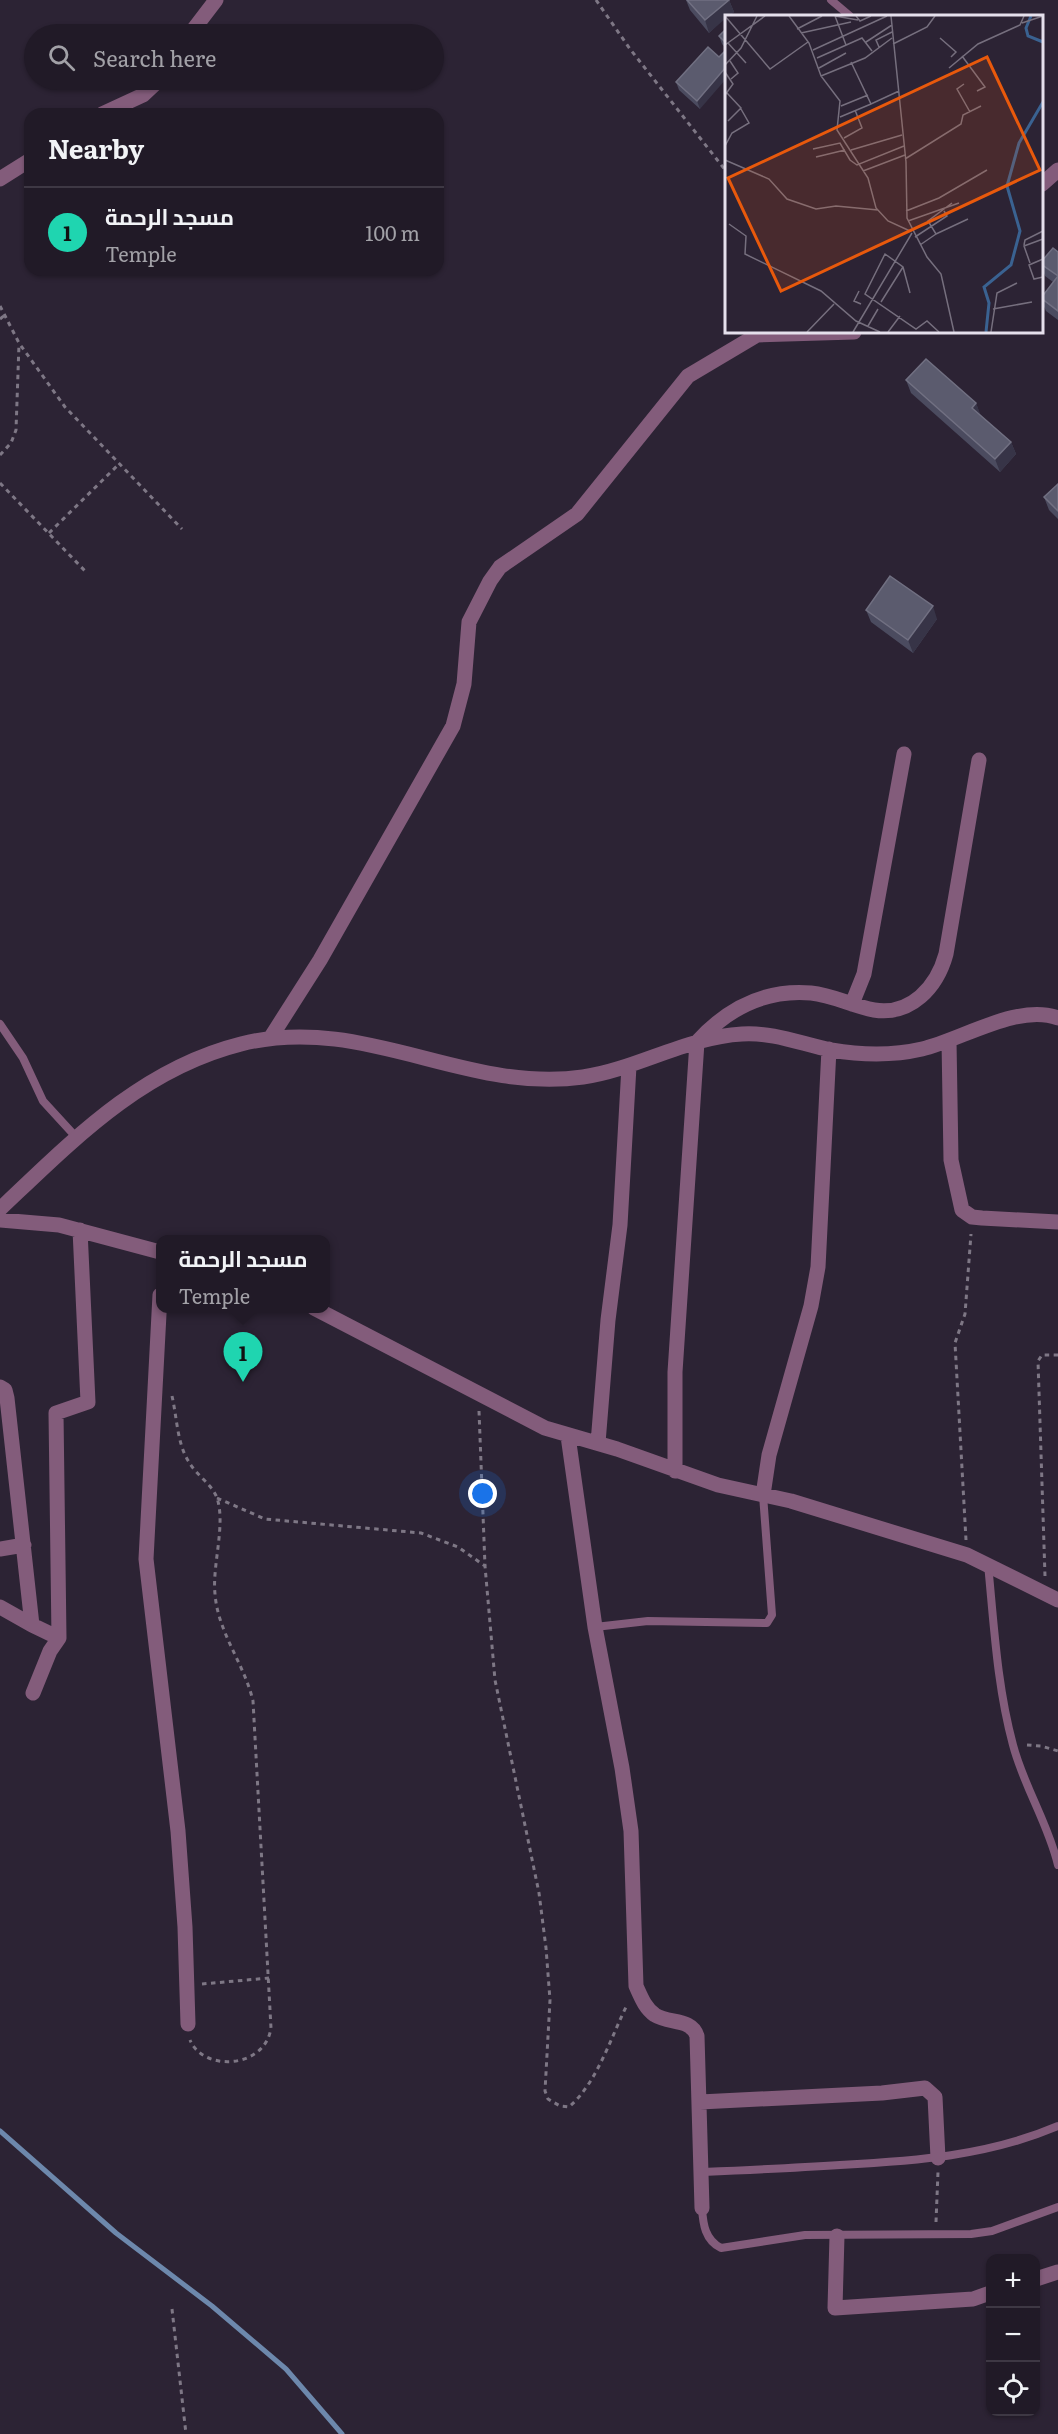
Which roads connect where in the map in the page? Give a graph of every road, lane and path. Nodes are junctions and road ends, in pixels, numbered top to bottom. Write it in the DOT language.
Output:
graph roads {
  1 [pos="216,0"];
  2 [pos="596,0"];
  3 [pos="831,0"];
  4 [pos="849,15"];
  5 [pos="198,24"];
  6 [pos="148,90"];
  7 [pos="115,108"];
  8 [pos="24,164"];
  9 [pos="725,170"];
  10 [pos="1058,170"];
  11 [pos="0,179"];
  12 [pos="1043,182"];
  13 [pos="0,306"];
  14 [pos="5,315"];
  15 [pos="0,319"];
  16 [pos="822,333"];
  17 [pos="19,343"];
  18 [pos="0,455"];
  19 [pos="118,465"];
  20 [pos="0,483"];
  21 [pos="182,529"];
  22 [pos="48,533"];
  23 [pos="87,573"];
  24 [pos="904,754"];
  25 [pos="979,759"];
  26 [pos="852,1004"];
  27 [pos="1058,1018"];
  28 [pos="0,1024"];
  29 [pos="271,1037"];
  30 [pos="949,1041"];
  31 [pos="697,1042"];
  32 [pos="829,1049"];
  33 [pos="629,1066"];
  34 [pos="76,1137"];
  35 [pos="0,1209"];
  36 [pos="972,1217"];
  37 [pos="0,1220"];
  38 [pos="1058,1222"];
  39 [pos="81,1230"];
  40 [pos="156,1251"];
  41 [pos="159,1313"];
  42 [pos="324,1313"];
  43 [pos="1058,1355"];
  44 [pos="0,1387"];
  45 [pos="171,1392"];
  46 [pos="478,1394"];
  47 [pos="568,1436"];
  48 [pos="598,1443"];
  49 [pos="675,1471"];
  50 [pos="763,1495"];
  51 [pos="217,1498"];
  52 [pos="24,1545"];
  53 [pos="0,1549"];
  54 [pos="967,1555"];
  55 [pos="987,1564"];
  56 [pos="485,1566"];
  57 [pos="1052,1597"];
  58 [pos="0,1607"];
  59 [pos="32,1625"];
  60 [pos="595,1628"];
  61 [pos="59,1638"];
  62 [pos="33,1693"];
  63 [pos="1013,1746"];
  64 [pos="1058,1751"];
  65 [pos="1058,1865"];
  66 [pos="269,1978"];
  67 [pos="187,1985"];
  68 [pos="636,1986"];
  69 [pos="188,2024"];
  70 [pos="700,2102"];
  71 [pos="1058,2126"];
  72 [pos="938,2158"];
  73 [pos="703,2172"];
  74 [pos="1058,2207"];
  75 [pos="702,2208"];
  76 [pos="935,2235"];
  77 [pos="837,2236"];
  78 [pos="1058,2272"];
  79 [pos="1040,2277"];
  80 [pos="986,2294"];
  81 [pos="172,2308"];
  82 [pos="186,2434"];
  1 -- 5 [label="street"];
  2 -- 9 [label="path"];
  3 -- 4 [label="lane"];
  6 -- 7 [label="street"];
  8 -- 11 [label="street"];
  10 -- 12 [label="street"];
  13 -- 14 [label="path"];
  14 -- 15 [label="path"];
  14 -- 17 [label="path"];
  16 -- 29 [label="street"];
  17 -- 18 [label="path"];
  17 -- 19 [label="path"];
  19 -- 21 [label="path"];
  19 -- 22 [label="path"];
  20 -- 22 [label="path"];
  22 -- 23 [label="path"];
  24 -- 26 [label="street"];
  25 -- 26 [label="street"];
  26 -- 31 [label="street"];
  27 -- 30 [label="street"];
  28 -- 34 [label="lane"];
  29 -- 33 [label="street"];
  29 -- 34 [label="street"];
  30 -- 32 [label="street"];
  30 -- 36 [label="street"];
  31 -- 32 [label="street"];
  31 -- 33 [label="street"];
  31 -- 49 [label="street"];
  32 -- 50 [label="street"];
  33 -- 48 [label="street"];
  34 -- 35 [label="street"];
  36 -- 38 [label="street"];
  36 -- 54 [label="path"];
  37 -- 39 [label="street"];
  39 -- 40 [label="street"];
  39 -- 61 [label="street"];
  41 -- 67 [label="street"];
  42 -- 46 [label="street"];
  43 -- 57 [label="path"];
  44 -- 52 [label="street"];
  45 -- 51 [label="path"];
  46 -- 47 [label="street"];
  46 -- 56 [label="path"];
  47 -- 48 [label="street"];
  47 -- 60 [label="street"];
  48 -- 49 [label="street"];
  49 -- 50 [label="street"];
  50 -- 54 [label="street"];
  50 -- 60 [label="lane"];
  51 -- 56 [label="path"];
  51 -- 66 [label="path"];
  52 -- 53 [label="street"];
  52 -- 59 [label="street"];
  54 -- 55 [label="street"];
  55 -- 57 [label="street"];
  55 -- 63 [label="lane"];
  56 -- 68 [label="path"];
  58 -- 59 [label="street"];
  59 -- 61 [label="street"];
  60 -- 68 [label="street"];
  61 -- 62 [label="street"];
  63 -- 64 [label="path"];
  63 -- 65 [label="lane"];
  66 -- 67 [label="path"];
  66 -- 69 [label="path"];
  67 -- 69 [label="street"];
  68 -- 70 [label="street"];
  70 -- 72 [label="street"];
  70 -- 73 [label="street"];
  71 -- 72 [label="lane"];
  72 -- 73 [label="lane"];
  72 -- 76 [label="path"];
  73 -- 75 [label="street"];
  74 -- 76 [label="lane"];
  75 -- 77 [label="lane"];
  76 -- 77 [label="lane"];
  77 -- 80 [label="street"];
  78 -- 79 [label="street"];
  81 -- 82 [label="path"];
}
